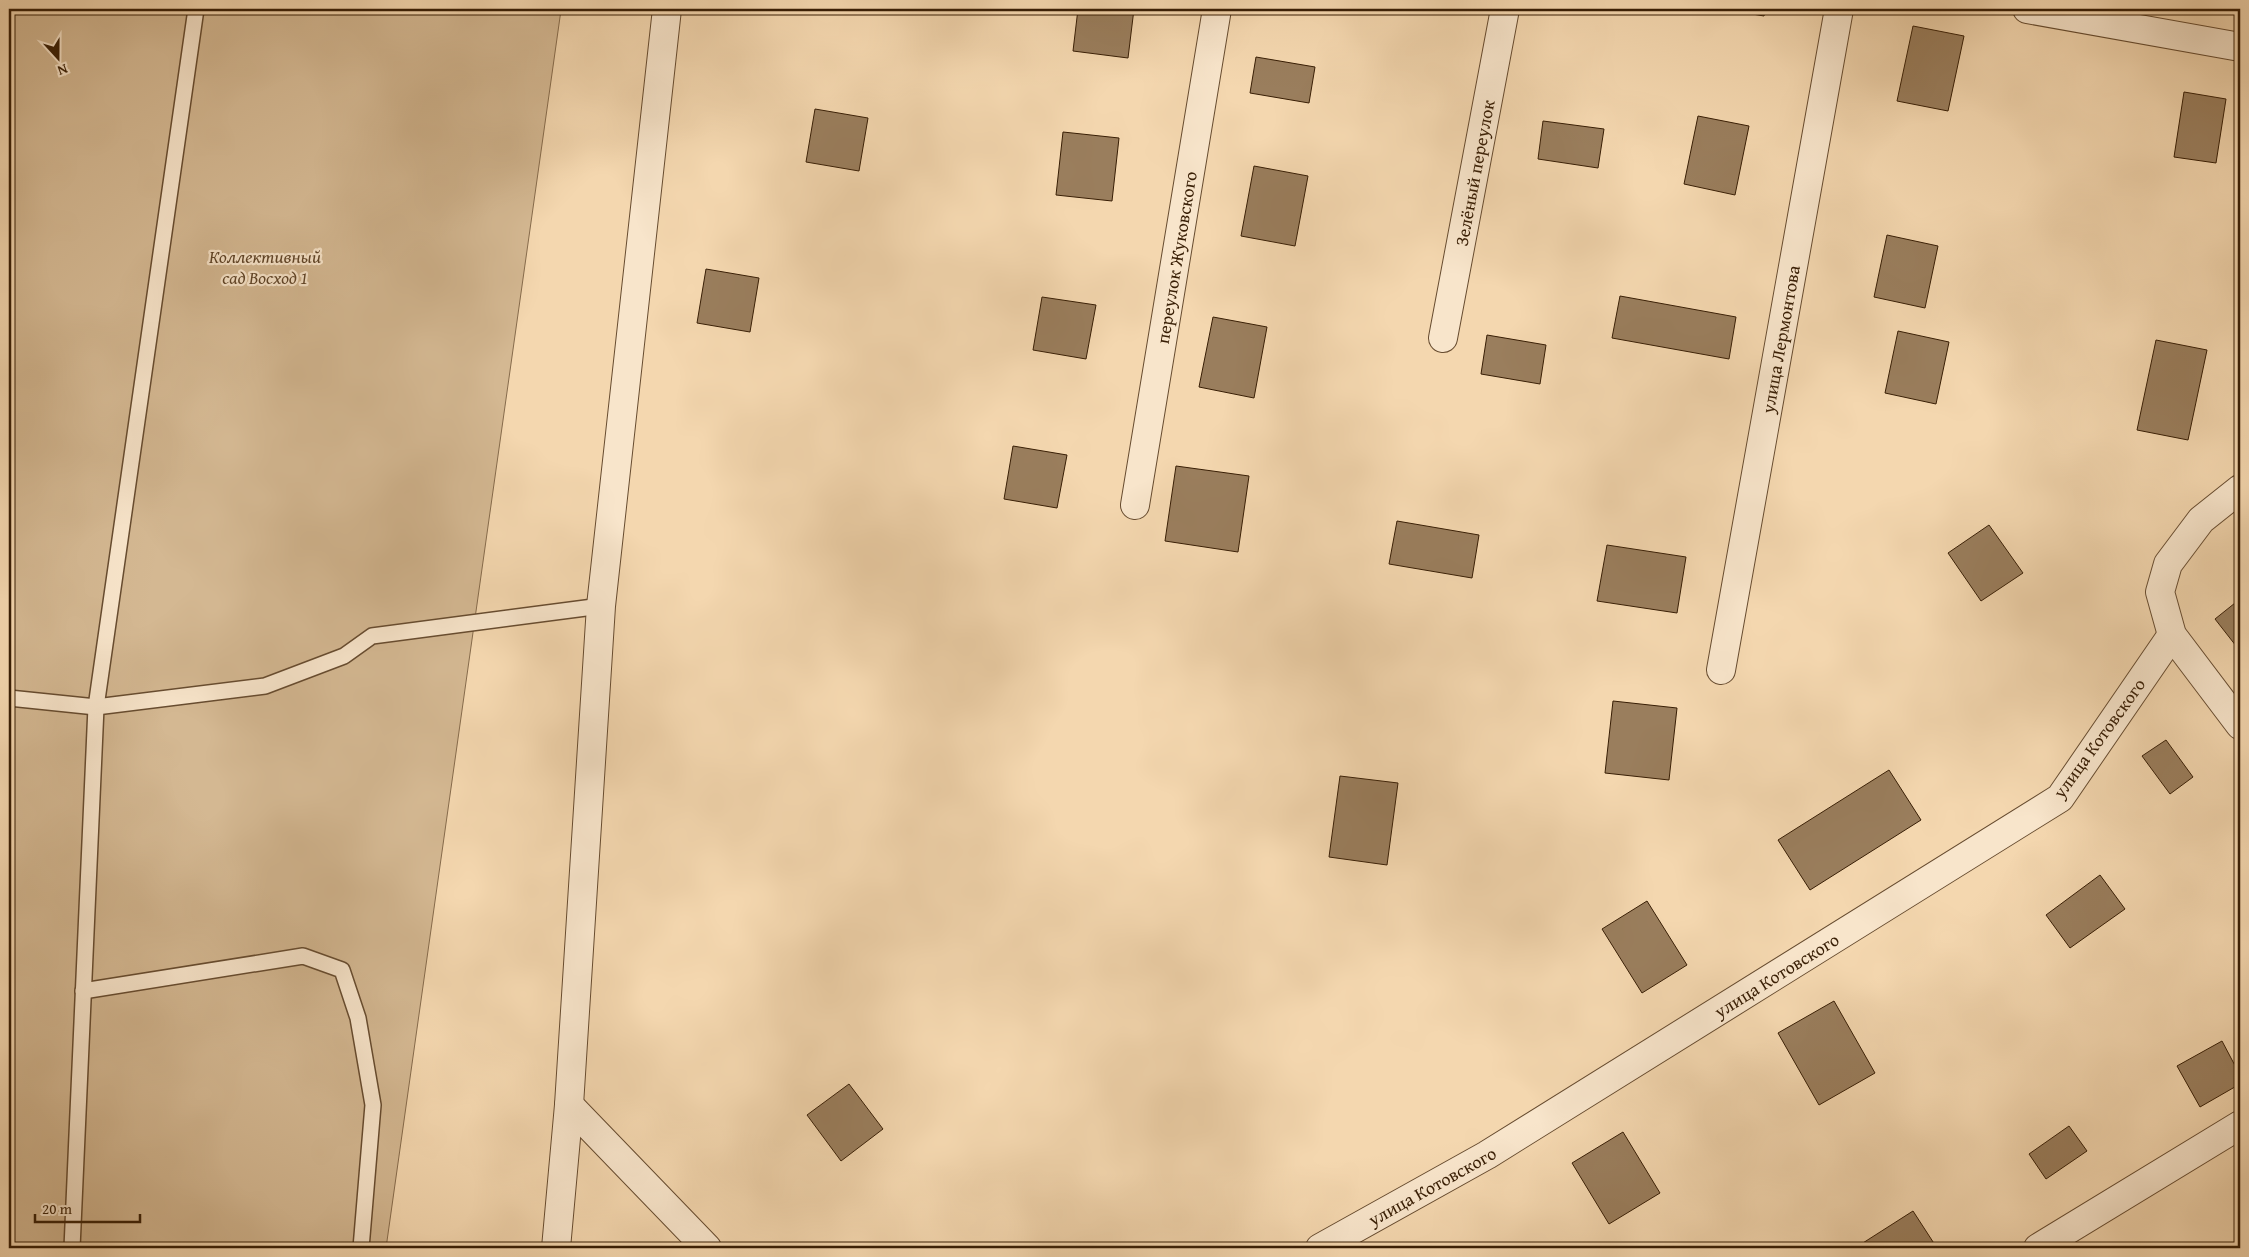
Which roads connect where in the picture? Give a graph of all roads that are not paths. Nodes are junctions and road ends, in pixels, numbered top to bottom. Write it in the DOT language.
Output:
graph roads {
  1 [pos="196,9"];
  2 [pos="666,9"];
  3 [pos="1217,9"];
  4 [pos="1505,9"];
  5 [pos="1839,9"];
  6 [pos="2027,9"];
  7 [pos="2240,47"];
  8 [pos="1443,338"];
  9 [pos="2240,489"];
  10 [pos="1134,505"];
  11 [pos="601,606"];
  12 [pos="2172,635"];
  13 [pos="1721,670"];
  14 [pos="9,698"];
  15 [pos="96,707"];
  16 [pos="2240,725"];
  17 [pos="83,991"];
  18 [pos="569,1105"];
  19 [pos="2240,1125"];
  20 [pos="72,1248"];
  21 [pos="361,1248"];
  22 [pos="556,1248"];
  23 [pos="707,1248"];
  24 [pos="1320,1248"];
  25 [pos="2038,1248"];
  1 -- 15 [label="lane"];
  2 -- 11 [label="street"];
  3 -- 10 [label="street, переулок Жуковского"];
  4 -- 8 [label="street, Зелёный переулок"];
  5 -- 13 [label="street, улица Лермонтова"];
  6 -- 7 [label="street"];
  9 -- 12 [label="street"];
  11 -- 15 [label="lane"];
  11 -- 18 [label="street"];
  12 -- 16 [label="street"];
  12 -- 24 [label="street, улица Котовского"];
  14 -- 15 [label="lane"];
  15 -- 17 [label="lane"];
  17 -- 20 [label="lane"];
  17 -- 21 [label="lane"];
  18 -- 22 [label="street"];
  18 -- 23 [label="street"];
  19 -- 25 [label="street"];
}
